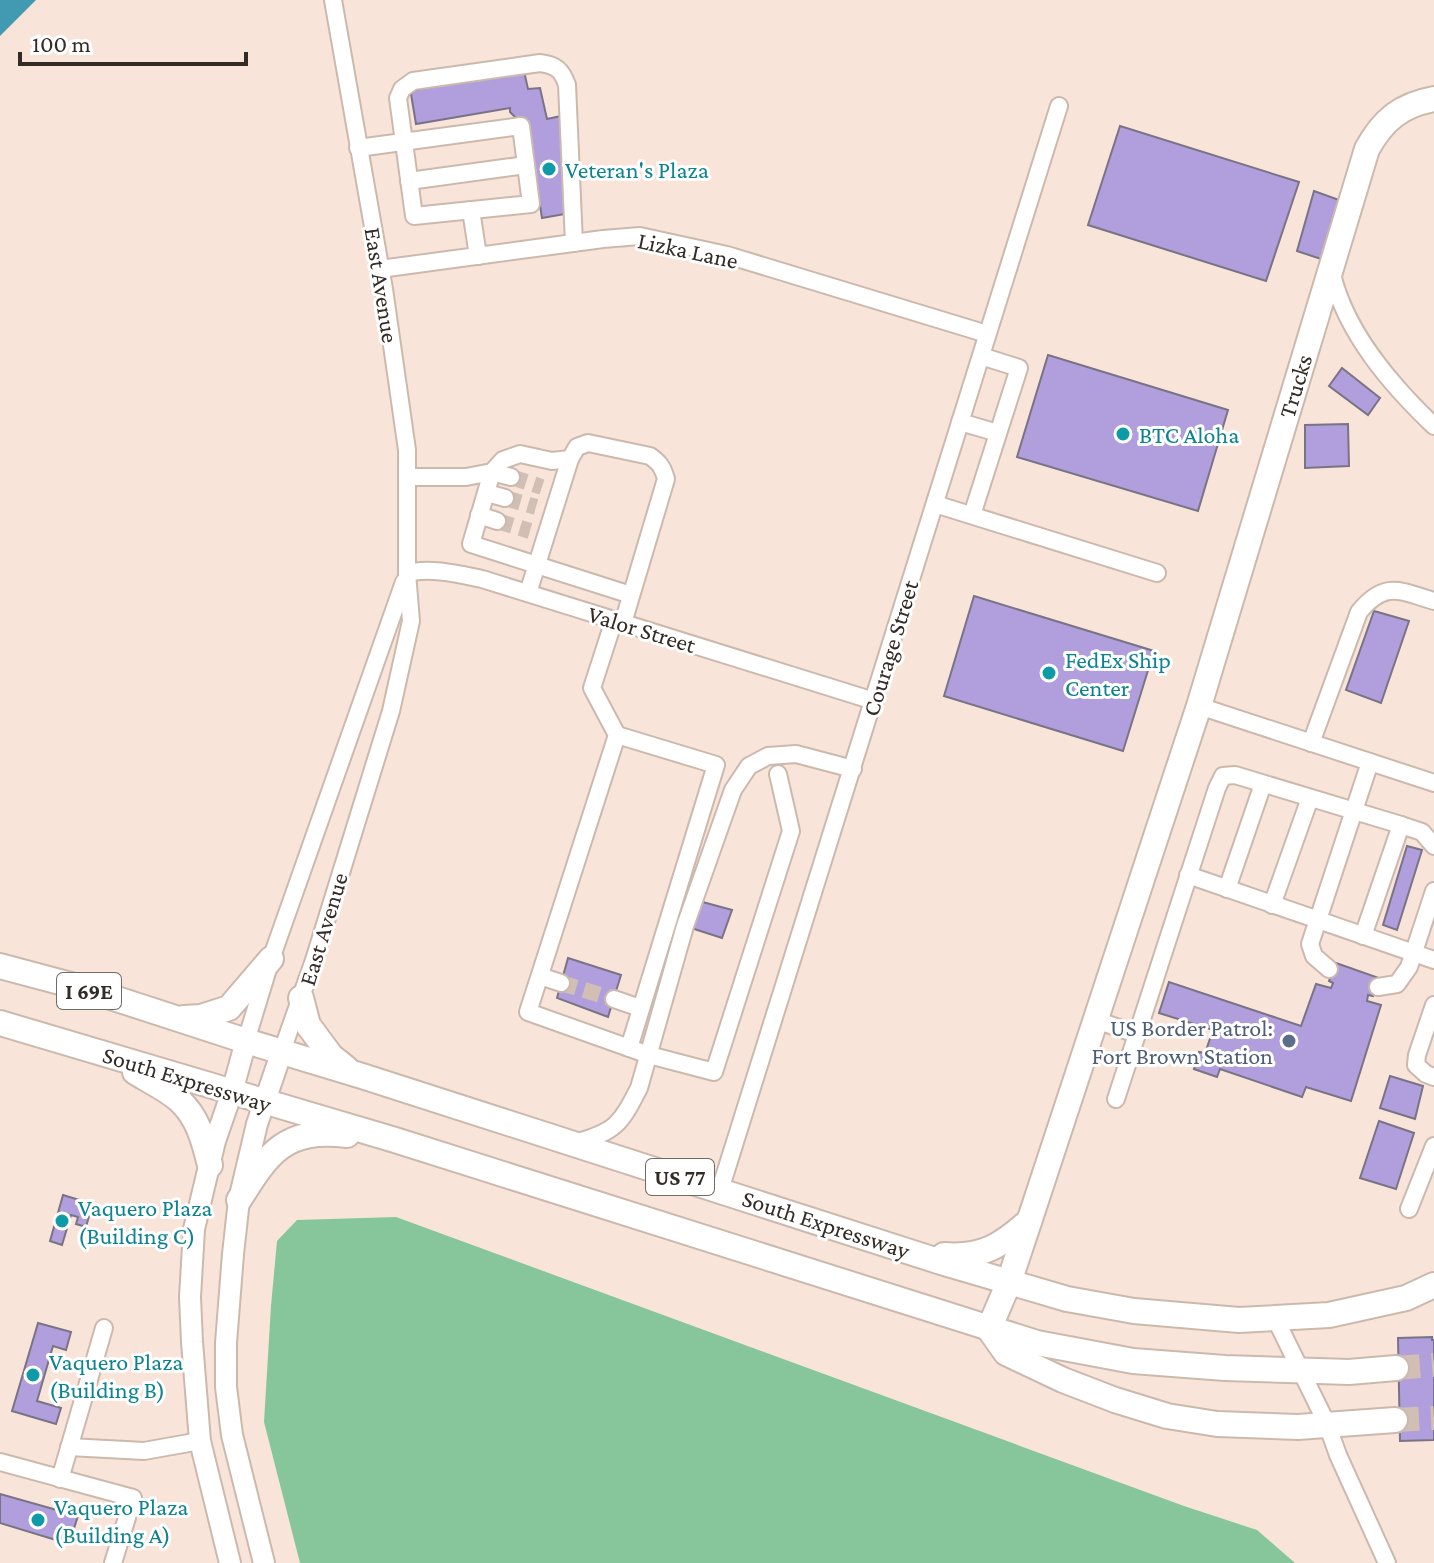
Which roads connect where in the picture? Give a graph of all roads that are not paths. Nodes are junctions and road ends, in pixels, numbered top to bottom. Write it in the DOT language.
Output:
graph roads {
  1 [pos="333,0"];
  2 [pos="1434,99"];
  3 [pos="1059,106"];
  4 [pos="404,142"];
  5 [pos="358,148"];
  6 [pos="526,165"];
  7 [pos="409,181"];
  8 [pos="471,210"];
  9 [pos="574,243"];
  10 [pos="478,256"];
  11 [pos="380,269"];
  12 [pos="1331,269"];
  13 [pos="987,334"];
  14 [pos="981,356"];
  15 [pos="960,422"];
  16 [pos="1434,426"];
  17 [pos="998,433"];
  18 [pos="570,459"];
  19 [pos="492,472"];
  20 [pos="407,477"];
  21 [pos="511,477"];
  22 [pos="542,487"];
  23 [pos="560,492"];
  24 [pos="487,493"];
  25 [pos="505,498"];
  26 [pos="935,504"];
  27 [pos="536,507"];
  28 [pos="554,512"];
  29 [pos="479,515"];
  30 [pos="972,515"];
  31 [pos="497,521"];
  32 [pos="537,565"];
  33 [pos="407,573"];
  34 [pos="1157,573"];
  35 [pos="528,593"];
  36 [pos="631,595"];
  37 [pos="1434,601"];
  38 [pos="618,622"];
  39 [pos="874,701"];
  40 [pos="1199,706"];
  41 [pos="617,735"];
  42 [pos="1311,743"];
  43 [pos="1370,762"];
  44 [pos="853,769"];
  45 [pos="778,774"];
  46 [pos="1434,783"];
  47 [pos="1263,784"];
  48 [pos="1310,798"];
  49 [pos="1353,812"];
  50 [pos="1401,825"];
  51 [pos="1434,846"];
  52 [pos="1188,875"];
  53 [pos="1227,889"];
  54 [pos="1434,891"];
  55 [pos="1272,905"];
  56 [pos="1318,921"];
  57 [pos="1363,936"];
  58 [pos="1414,953"];
  59 [pos="271,959"];
  60 [pos="1434,960"];
  61 [pos="0,966"];
  62 [pos="1329,969"];
  63 [pos="540,976"];
  64 [pos="561,983"];
  65 [pos="1378,987"];
  66 [pos="301,998"];
  67 [pos="614,999"];
  68 [pos="1434,1005"];
  69 [pos="640,1008"];
  70 [pos="178,1019"];
  71 [pos="1096,1020"];
  72 [pos="0,1023"];
  73 [pos="1136,1034"];
  74 [pos="246,1041"];
  75 [pos="629,1048"];
  76 [pos="282,1051"];
  77 [pos="105,1054"];
  78 [pos="649,1055"];
  79 [pos="351,1072"];
  80 [pos="1434,1077"];
  81 [pos="232,1092"];
  82 [pos="1116,1099"];
  83 [pos="264,1102"];
  84 [pos="395,1140"];
  85 [pos="574,1143"];
  86 [pos="1434,1146"];
  87 [pos="210,1165"];
  88 [pos="720,1190"];
  89 [pos="239,1200"];
  90 [pos="1409,1209"];
  91 [pos="1030,1219"];
  92 [pos="914,1253"];
  93 [pos="1009,1282"];
  94 [pos="1434,1285"];
  95 [pos="1275,1318"];
  96 [pos="104,1328"];
  97 [pos="989,1329"];
  98 [pos="1396,1368"];
  99 [pos="1300,1369"];
  100 [pos="1395,1420"];
  101 [pos="1327,1424"];
  102 [pos="200,1441"];
  103 [pos="69,1447"];
  104 [pos="0,1462"];
  105 [pos="60,1479"];
  106 [pos="113,1563"];
  107 [pos="230,1563"];
  108 [pos="264,1563"];
  109 [pos="1387,1563"];
  1 -- 5 [label="street, East Avenue"];
  2 -- 12 [label="highway, Trucks"];
  3 -- 13 [label="street, Courage Street"];
  4 -- 5 [label="street"];
  4 -- 6 [label="street"];
  4 -- 7 [label="street"];
  4 -- 9 [label="street"];
  5 -- 11 [label="street, East Avenue"];
  6 -- 7 [label="street"];
  6 -- 8 [label="street"];
  7 -- 8 [label="street"];
  8 -- 10 [label="street"];
  9 -- 10 [label="street, Lizka Lane"];
  9 -- 13 [label="street, Lizka Lane"];
  10 -- 11 [label="street, Lizka Lane"];
  11 -- 20 [label="street, East Avenue"];
  12 -- 16 [label="street"];
  12 -- 40 [label="highway, Trucks"];
  13 -- 14 [label="street, Courage Street"];
  14 -- 15 [label="street, Courage Street"];
  14 -- 17 [label="street"];
  15 -- 17 [label="street"];
  15 -- 26 [label="street, Courage Street"];
  17 -- 30 [label="street"];
  18 -- 19 [label="street"];
  18 -- 23 [label="street"];
  18 -- 36 [label="street"];
  19 -- 20 [label="street"];
  19 -- 21 [label="street"];
  19 -- 24 [label="street"];
  20 -- 33 [label="street, East Avenue"];
  22 -- 23 [label="street"];
  23 -- 28 [label="street"];
  24 -- 25 [label="street"];
  24 -- 29 [label="street"];
  26 -- 30 [label="street"];
  26 -- 39 [label="street, Courage Street"];
  27 -- 28 [label="street"];
  28 -- 32 [label="street"];
  29 -- 31 [label="street"];
  29 -- 32 [label="street"];
  30 -- 34 [label="street"];
  32 -- 35 [label="street"];
  32 -- 36 [label="street"];
  33 -- 35 [label="street, Valor Street"];
  33 -- 59 [label="street, East Avenue"];
  33 -- 66 [label="street, East Avenue"];
  35 -- 38 [label="street, Valor Street"];
  36 -- 38 [label="street"];
  37 -- 42 [label="street"];
  38 -- 39 [label="street, Valor Street"];
  38 -- 41 [label="street"];
  39 -- 44 [label="street, Courage Street"];
  40 -- 42 [label="street"];
  40 -- 71 [label="highway, Trucks"];
  41 -- 63 [label="street"];
  41 -- 69 [label="street"];
  42 -- 43 [label="street"];
  43 -- 46 [label="street"];
  43 -- 49 [label="street"];
  44 -- 78 [label="street"];
  44 -- 88 [label="street, Courage Street"];
  45 -- 78 [label="street"];
  47 -- 48 [label="street"];
  47 -- 52 [label="street"];
  47 -- 53 [label="street"];
  48 -- 49 [label="street"];
  48 -- 55 [label="street"];
  49 -- 50 [label="street"];
  49 -- 56 [label="street"];
  50 -- 51 [label="street"];
  50 -- 57 [label="street"];
  52 -- 53 [label="street"];
  52 -- 73 [label="street"];
  53 -- 55 [label="street"];
  54 -- 58 [label="street"];
  55 -- 56 [label="street"];
  56 -- 57 [label="street"];
  56 -- 62 [label="street"];
  57 -- 58 [label="street"];
  58 -- 60 [label="street"];
  58 -- 65 [label="street"];
  59 -- 70 [label="highway"];
  59 -- 74 [label="street, East Avenue"];
  61 -- 70 [label="highway, South Expressway / I 69E"];
  63 -- 64 [label="street"];
  63 -- 75 [label="street"];
  66 -- 76 [label="street, East Avenue"];
  66 -- 79 [label="highway"];
  67 -- 69 [label="street"];
  68 -- 80 [label="street"];
  69 -- 75 [label="street"];
  70 -- 74 [label="highway, South Expressway / I 69E"];
  71 -- 73 [label="street"];
  71 -- 91 [label="highway, Trucks"];
  72 -- 77 [label="highway, South Expressway / I 69E"];
  73 -- 82 [label="street"];
  74 -- 76 [label="highway, South Expressway / US 77"];
  74 -- 81 [label="main road"];
  75 -- 78 [label="street"];
  76 -- 79 [label="highway, South Expressway / US 77"];
  76 -- 83 [label="main road"];
  77 -- 81 [label="highway, South Expressway / I 69E"];
  77 -- 87 [label="highway"];
  78 -- 85 [label="street"];
  79 -- 85 [label="highway, South Expressway / US 77"];
  81 -- 83 [label="highway, South Expressway / US 77"];
  81 -- 87 [label="main road"];
  83 -- 84 [label="highway, South Expressway / US 77"];
  83 -- 89 [label="main road"];
  84 -- 89 [label="highway"];
  84 -- 97 [label="highway, South Expressway / US 77"];
  85 -- 88 [label="highway, South Expressway / US 77"];
  86 -- 90 [label="street"];
  87 -- 102 [label="main road"];
  88 -- 92 [label="highway, South Expressway / US 77"];
  89 -- 108 [label="main road"];
  91 -- 92 [label="highway"];
  91 -- 93 [label="highway, Trucks"];
  92 -- 93 [label="highway, South Expressway / US 77"];
  93 -- 95 [label="highway, South Expressway / US 77"];
  93 -- 97 [label="highway, Trucks"];
  94 -- 95 [label="highway, South Expressway / US 77"];
  95 -- 99 [label="street"];
  96 -- 103 [label="street"];
  97 -- 99 [label="highway, South Expressway / US 77"];
  97 -- 101 [label="highway"];
  98 -- 99 [label="highway, South Expressway / US 77"];
  99 -- 101 [label="street"];
  100 -- 101 [label="highway"];
  101 -- 109 [label="street"];
  102 -- 103 [label="street"];
  102 -- 107 [label="main road"];
  103 -- 105 [label="street"];
  104 -- 105 [label="street"];
  105 -- 106 [label="street"];
}
